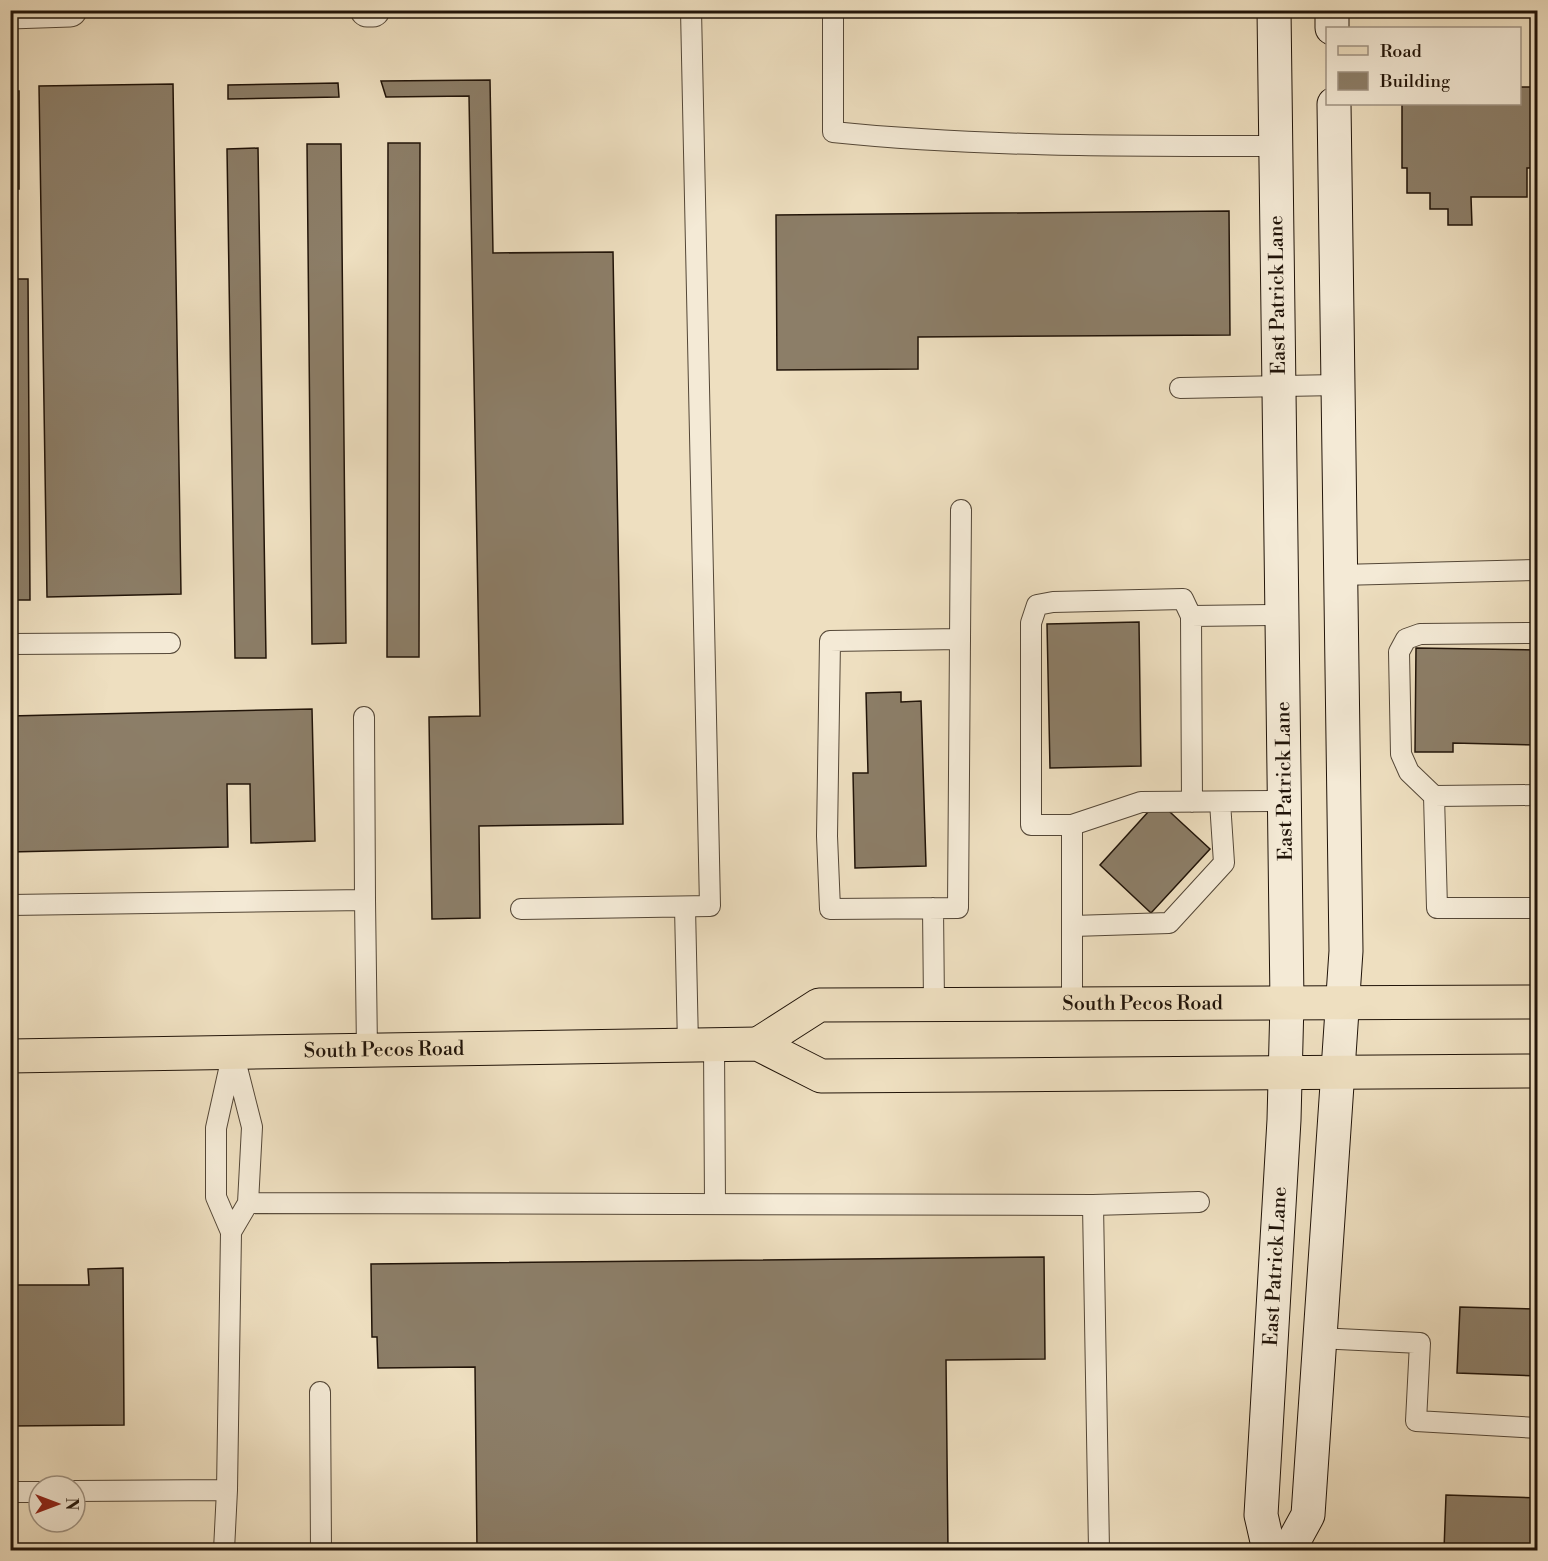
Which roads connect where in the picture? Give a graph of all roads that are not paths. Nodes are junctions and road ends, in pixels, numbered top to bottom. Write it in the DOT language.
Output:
graph roads {
  1 [pos="70,10"];
  2 [pos="367,10"];
  3 [pos="373,10"];
  4 [pos="691,10"];
  5 [pos="832,10"];
  6 [pos="1274,10"];
  7 [pos="1332,10"];
  8 [pos="10,12"];
  9 [pos="1332,27"];
  10 [pos="1334,105"];
  11 [pos="1276,146"];
  12 [pos="1338,385"];
  13 [pos="1279,386"];
  14 [pos="1180,388"];
  15 [pos="961,510"];
  16 [pos="1538,570"];
  17 [pos="1340,575"];
  18 [pos="1283,615"];
  19 [pos="1191,616"];
  20 [pos="1538,633"];
  21 [pos="960,639"];
  22 [pos="170,643"];
  23 [pos="10,644"];
  24 [pos="364,717"];
  25 [pos="1538,795"];
  26 [pos="1434,796"];
  27 [pos="1285,801"];
  28 [pos="1192,802"];
  29 [pos="1220,802"];
  30 [pos="1072,825"];
  31 [pos="365,900"];
  32 [pos="10,905"];
  33 [pos="686,907"];
  34 [pos="1538,908"];
  35 [pos="521,909"];
  36 [pos="933,909"];
  37 [pos="1072,926"];
  38 [pos="1072,1002"];
  39 [pos="1287,1002"];
  40 [pos="1538,1002"];
  41 [pos="1344,1003"];
  42 [pos="934,1004"];
  43 [pos="758,1044"];
  44 [pos="701,1045"];
  45 [pos="367,1050"];
  46 [pos="233,1052"];
  47 [pos="10,1056"];
  48 [pos="1538,1071"];
  49 [pos="1286,1073"];
  50 [pos="1339,1073"];
  51 [pos="1199,1202"];
  52 [pos="248,1203"];
  53 [pos="715,1204"];
  54 [pos="1093,1205"];
  55 [pos="231,1232"];
  56 [pos="1318,1338"];
  57 [pos="320,1392"];
  58 [pos="1538,1428"];
  59 [pos="226,1490"];
  60 [pos="87,1491"];
  61 [pos="10,1492"];
  62 [pos="27,1492"];
  63 [pos="224,1551"];
  64 [pos="321,1551"];
  65 [pos="1099,1551"];
  66 [pos="1269,1551"];
  67 [pos="1289,1551"];
  1 -- 8 [label="main road"];
  2 -- 3 [label="main road"];
  4 -- 33 [label="lane"];
  5 -- 11 [label="lane"];
  6 -- 11 [label="main road, East Patrick Lane"];
  7 -- 9 [label="main road"];
  10 -- 12 [label="main road"];
  11 -- 13 [label="main road, East Patrick Lane"];
  12 -- 13 [label="lane"];
  12 -- 17 [label="main road"];
  13 -- 14 [label="lane"];
  13 -- 18 [label="main road, East Patrick Lane"];
  15 -- 21 [label="lane"];
  16 -- 17 [label="lane"];
  17 -- 41 [label="main road"];
  18 -- 19 [label="lane"];
  18 -- 27 [label="main road, East Patrick Lane"];
  19 -- 28 [label="lane"];
  19 -- 30 [label="lane"];
  20 -- 26 [label="lane"];
  21 -- 36 [label="lane"];
  21 -- 36 [label="lane"];
  22 -- 23 [label="lane"];
  24 -- 31 [label="lane"];
  25 -- 26 [label="lane"];
  26 -- 34 [label="lane"];
  27 -- 29 [label="lane"];
  27 -- 39 [label="main road, East Patrick Lane"];
  28 -- 29 [label="lane"];
  28 -- 30 [label="lane"];
  29 -- 37 [label="lane"];
  30 -- 37 [label="lane"];
  31 -- 32 [label="lane"];
  31 -- 45 [label="lane"];
  33 -- 35 [label="lane"];
  33 -- 44 [label="lane"];
  36 -- 42 [label="lane"];
  37 -- 38 [label="lane"];
  38 -- 39 [label="main road, South Pecos Road"];
  38 -- 42 [label="main road, South Pecos Road"];
  39 -- 41 [label="main road, South Pecos Road"];
  39 -- 49 [label="main road, East Patrick Lane"];
  40 -- 41 [label="main road, South Pecos Road"];
  41 -- 50 [label="main road"];
  42 -- 43 [label="main road, South Pecos Road"];
  43 -- 44 [label="main road, South Pecos Road"];
  43 -- 49 [label="main road, South Pecos Road"];
  44 -- 45 [label="main road, South Pecos Road"];
  44 -- 53 [label="lane"];
  45 -- 46 [label="main road, South Pecos Road"];
  46 -- 47 [label="main road, South Pecos Road"];
  46 -- 52 [label="lane"];
  46 -- 55 [label="lane"];
  48 -- 50 [label="main road, South Pecos Road"];
  49 -- 50 [label="main road, South Pecos Road"];
  49 -- 66 [label="main road, East Patrick Lane"];
  50 -- 56 [label="main road"];
  51 -- 54 [label="lane"];
  52 -- 53 [label="lane"];
  52 -- 55 [label="lane"];
  53 -- 54 [label="lane"];
  54 -- 65 [label="lane"];
  55 -- 59 [label="lane"];
  56 -- 58 [label="lane"];
  56 -- 67 [label="main road"];
  57 -- 64 [label="lane"];
  59 -- 60 [label="lane"];
  59 -- 63 [label="lane"];
  61 -- 62 [label="lane"];
}
